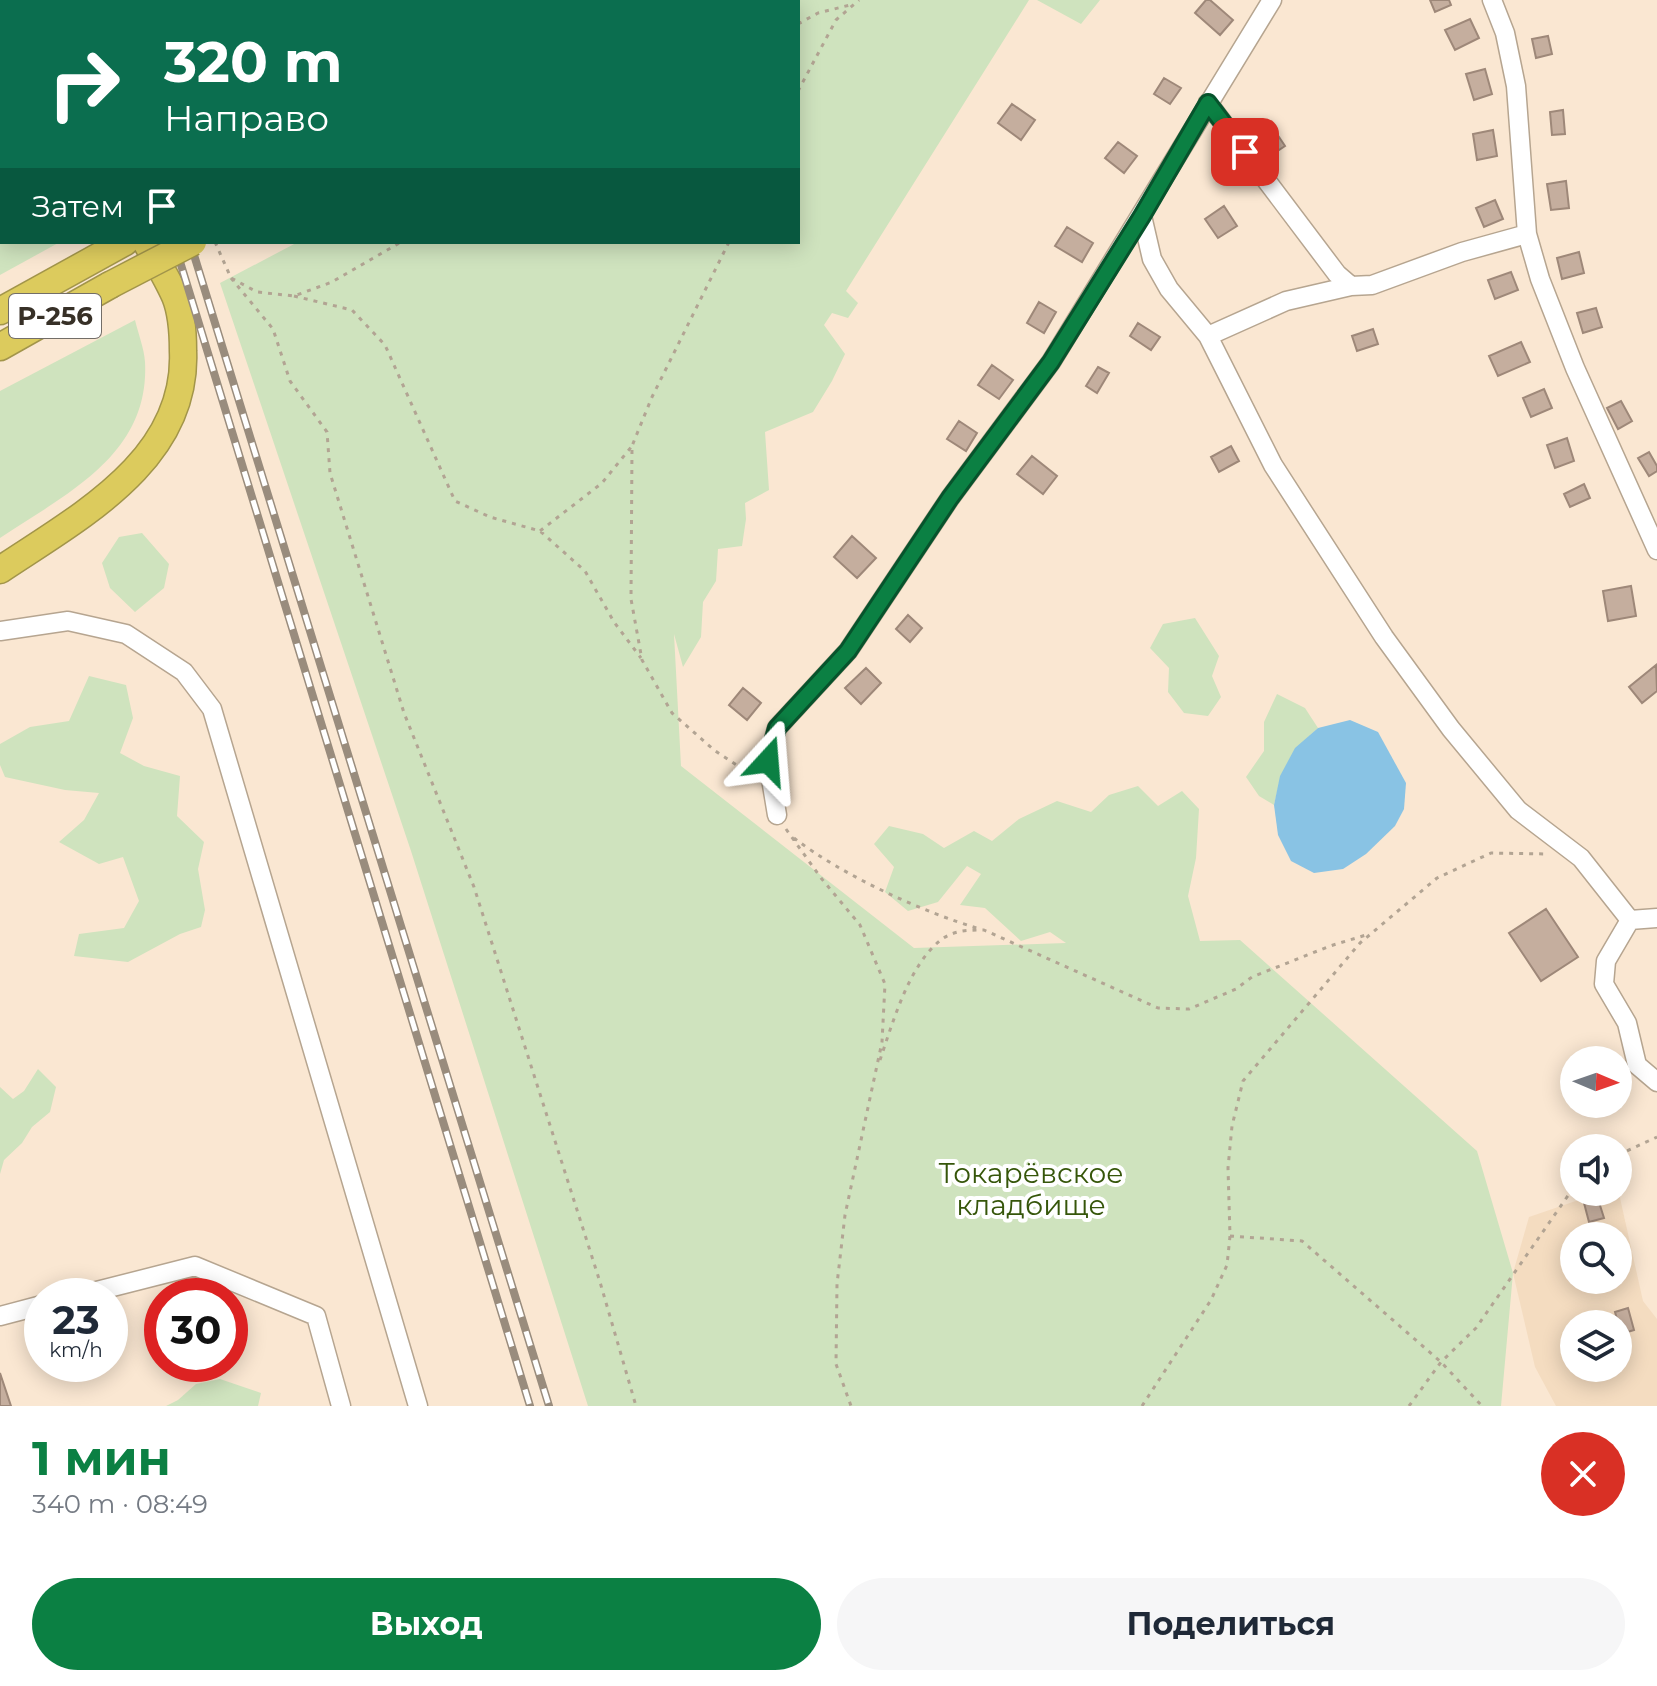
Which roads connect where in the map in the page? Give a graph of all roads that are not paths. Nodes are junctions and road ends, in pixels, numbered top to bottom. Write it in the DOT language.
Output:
graph roads {
  1 [pos="1272,0"];
  2 [pos="1492,0"];
  3 [pos="1208,103"];
  4 [pos="1142,216"];
  5 [pos="1527,234"];
  6 [pos="121,244"];
  7 [pos="147,244"];
  8 [pos="189,244"];
  9 [pos="1351,286"];
  10 [pos="0,311"];
  11 [pos="1208,336"];
  12 [pos="0,347"];
  13 [pos="1651,526"];
  14 [pos="1657,550"];
  15 [pos="0,570"];
  16 [pos="0,631"];
  17 [pos="777,815"];
  18 [pos="1657,918"];
  19 [pos="1630,920"];
  20 [pos="1657,1082"];
  21 [pos="128,1283"];
  22 [pos="24,1310"];
  23 [pos="0,1316"];
  24 [pos="341,1406"];
  25 [pos="418,1406"];
  1 -- 3 [label="street"];
  2 -- 5 [label="street"];
  3 -- 4 [label="street"];
  3 -- 9 [label="street"];
  4 -- 11 [label="street"];
  4 -- 17 [label="street"];
  5 -- 9 [label="street"];
  5 -- 13 [label="street"];
  6 -- 10 [label="highway, Р-256"];
  7 -- 15 [label="highway"];
  8 -- 12 [label="highway, Р-256, bridge"];
  9 -- 11 [label="street"];
  11 -- 19 [label="street"];
  13 -- 14 [label="street"];
  16 -- 25 [label="street"];
  18 -- 19 [label="street"];
  19 -- 20 [label="street"];
  21 -- 24 [label="street"];
  22 -- 23 [label="street"];
}
